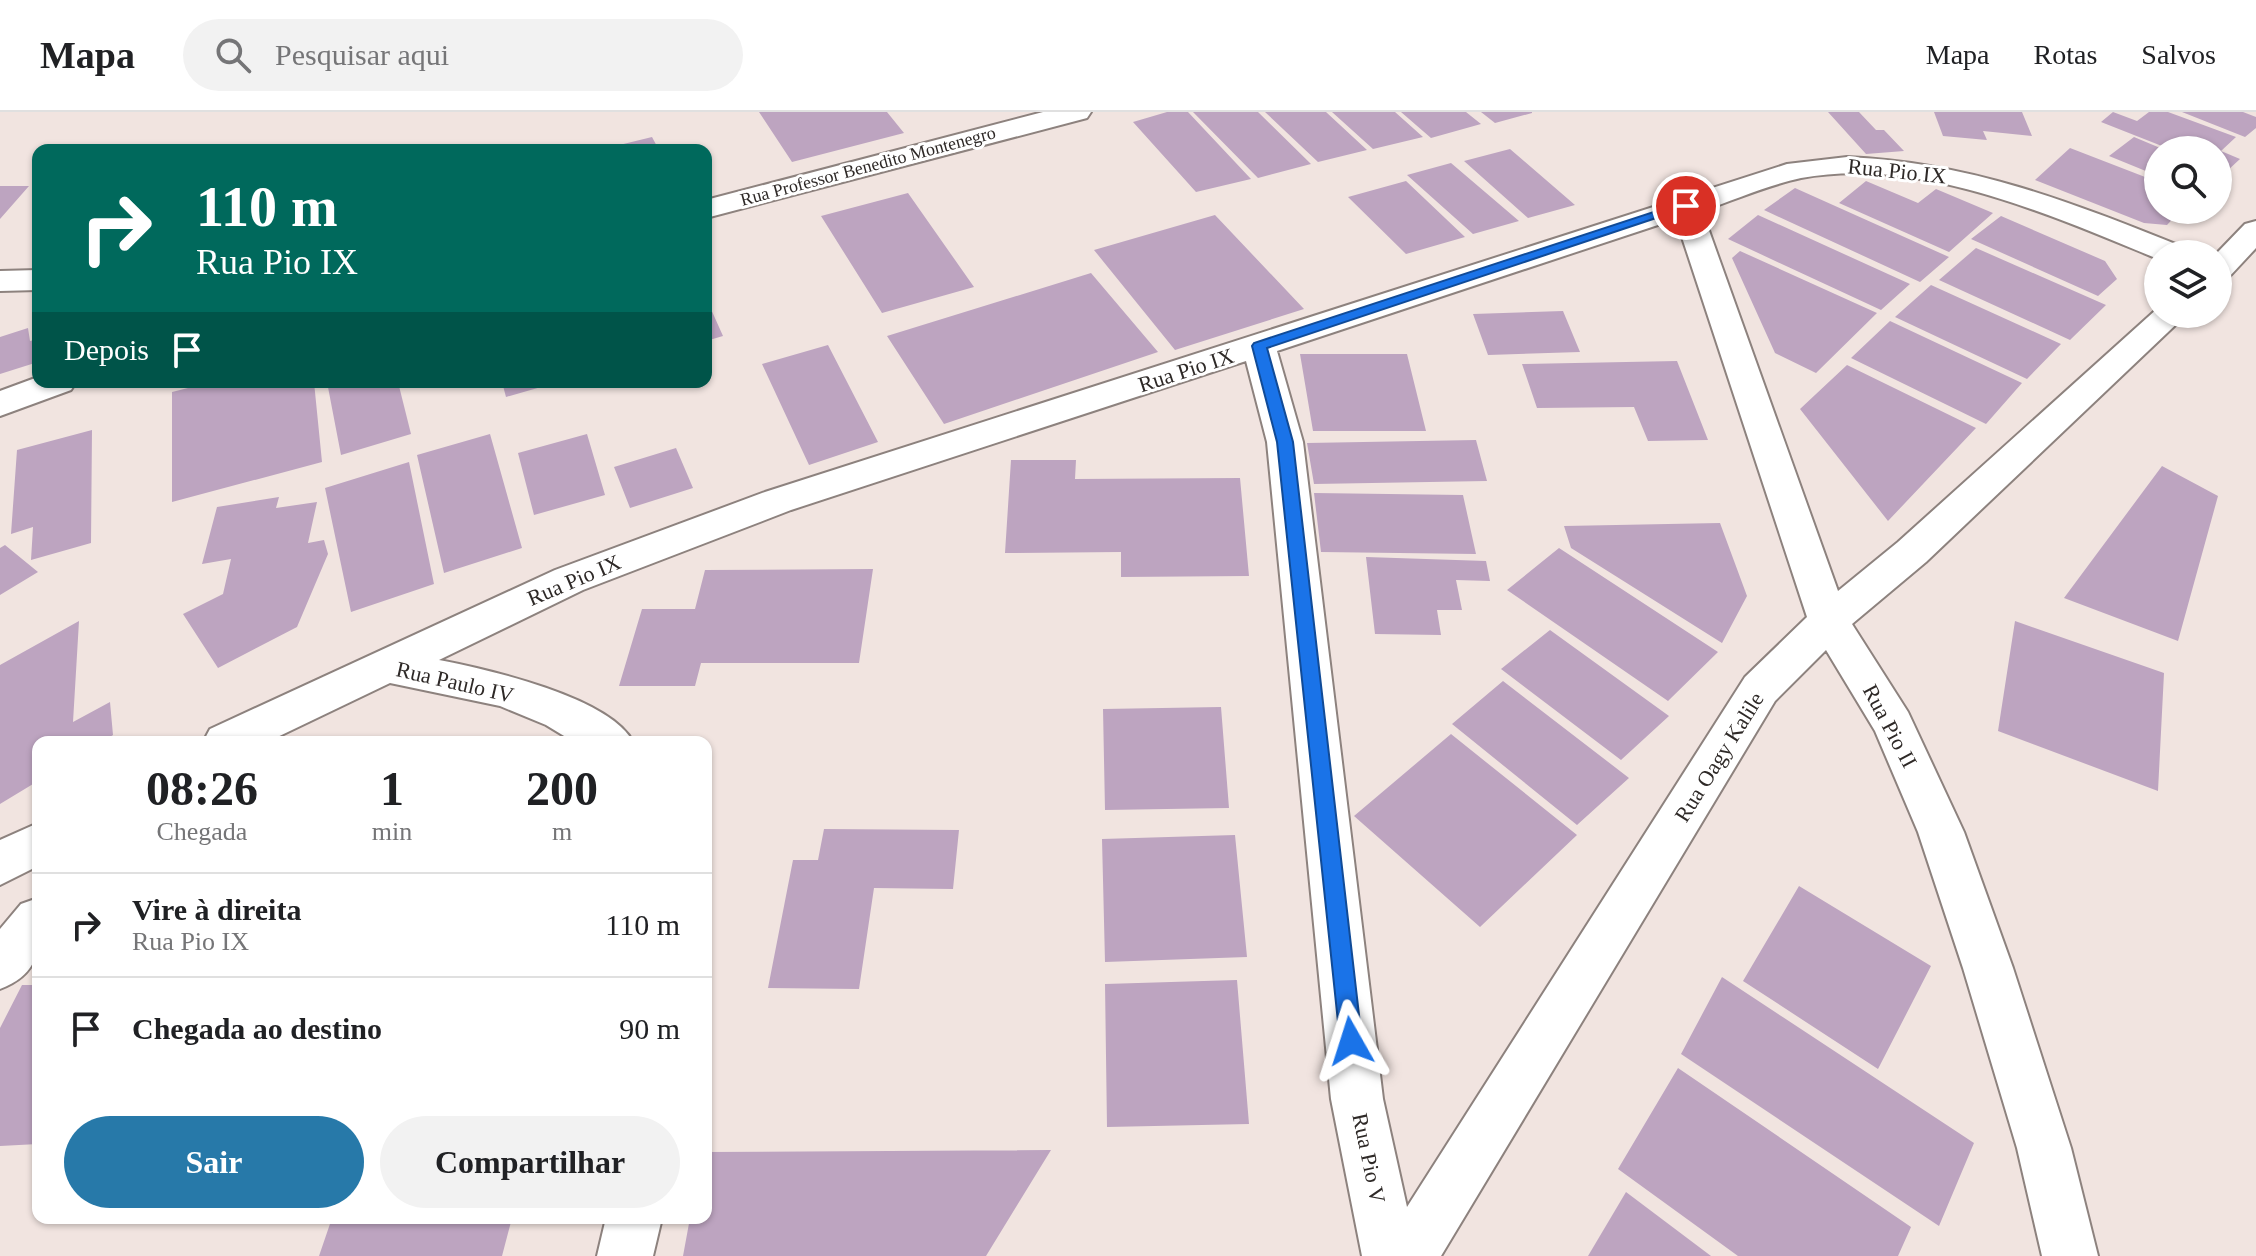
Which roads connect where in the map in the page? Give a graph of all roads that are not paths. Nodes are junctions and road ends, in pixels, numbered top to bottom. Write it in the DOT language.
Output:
graph roads {
  1 [pos="1077,112"];
  2 [pos="1686,206"];
  3 [pos="712,207"];
  4 [pos="2256,230"];
  5 [pos="2144,244"];
  6 [pos="2232,255"];
  7 [pos="32,280"];
  8 [pos="0,281"];
  9 [pos="2156,328"];
  10 [pos="1259,346"];
  11 [pos="43,388"];
  12 [pos="0,404"];
  13 [pos="1829,621"];
  14 [pos="384,665"];
  15 [pos="237,736"];
  16 [pos="601,736"];
  17 [pos="32,846"];
  18 [pos="0,864"];
  19 [pos="32,927"];
  20 [pos="0,966"];
  21 [pos="633,1224"];
  22 [pos="625,1256"];
  23 [pos="1390,1256"];
  24 [pos="1409,1256"];
  25 [pos="2070,1256"];
  1 -- 3 [label="street, Rua Professor Benedito Montenegro"];
  2 -- 5 [label="street, Rua Pio IX"];
  2 -- 10 [label="street, Rua Pio IX"];
  2 -- 13 [label="street, Rua Pio II"];
  4 -- 6 [label="street"];
  7 -- 8 [label="street"];
  9 -- 13 [label="street, Rua Oagy Kalile"];
  10 -- 14 [label="street, Rua Pio IX"];
  10 -- 23 [label="street, Rua Pio V"];
  11 -- 12 [label="street"];
  13 -- 24 [label="street, Rua Oagy Kalile"];
  13 -- 25 [label="street, Rua Pio II"];
  14 -- 15 [label="street, Rua Pio IX"];
  14 -- 16 [label="street, Rua Paulo IV"];
  17 -- 18 [label="street"];
  19 -- 20 [label="street"];
  21 -- 22 [label="street"];
}
